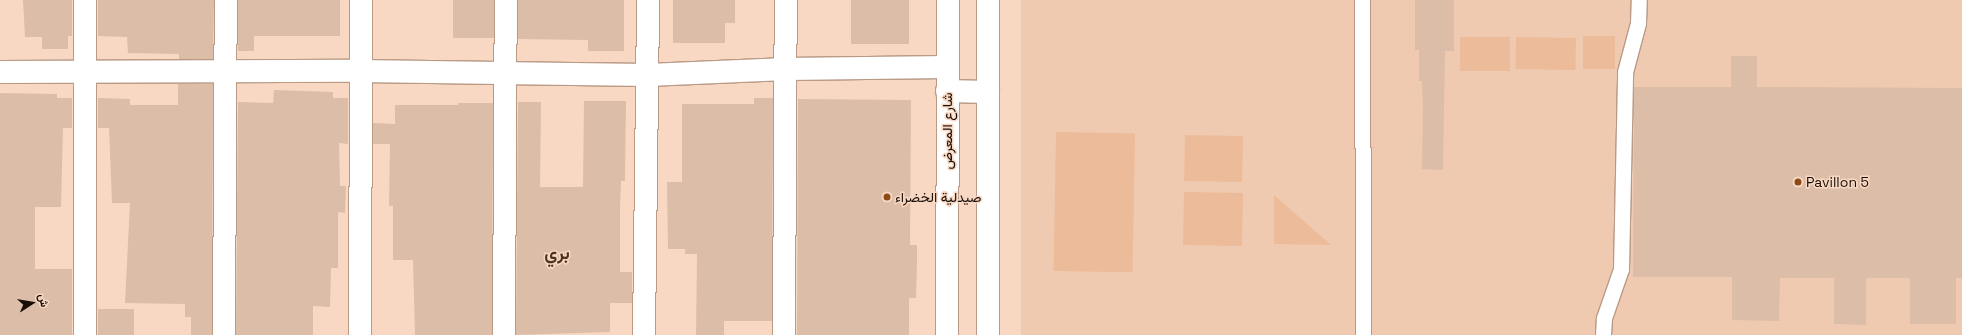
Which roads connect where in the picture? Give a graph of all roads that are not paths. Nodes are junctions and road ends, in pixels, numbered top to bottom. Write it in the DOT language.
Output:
graph roads {
  1 [pos="85,0"];
  2 [pos="226,0"];
  3 [pos="361,0"];
  4 [pos="506,0"];
  5 [pos="648,0"];
  6 [pos="786,0"];
  7 [pos="948,0"];
  8 [pos="988,0"];
  9 [pos="1362,0"];
  10 [pos="1639,0"];
  11 [pos="947,67"];
  12 [pos="786,69"];
  13 [pos="226,71"];
  14 [pos="359,71"];
  15 [pos="0,72"];
  16 [pos="86,72"];
  17 [pos="506,75"];
  18 [pos="648,75"];
  19 [pos="947,91"];
  20 [pos="988,92"];
  21 [pos="85,335"];
  22 [pos="224,335"];
  23 [pos="360,335"];
  24 [pos="504,335"];
  25 [pos="644,335"];
  26 [pos="784,335"];
  27 [pos="947,335"];
  28 [pos="988,335"];
  29 [pos="1363,335"];
  30 [pos="1603,335"];
  1 -- 16 [label="street"];
  2 -- 13 [label="street"];
  3 -- 14 [label="street"];
  4 -- 17 [label="street"];
  5 -- 18 [label="street"];
  6 -- 12 [label="street"];
  7 -- 11 [label="street, شارع المعرض"];
  8 -- 20 [label="street"];
  9 -- 29 [label="lane"];
  10 -- 30 [label="lane"];
  11 -- 12 [label="street"];
  11 -- 19 [label="street, شارع المعرض"];
  12 -- 18 [label="street"];
  12 -- 26 [label="street"];
  13 -- 14 [label="street"];
  13 -- 16 [label="street"];
  13 -- 22 [label="street"];
  14 -- 17 [label="street"];
  14 -- 23 [label="street"];
  15 -- 16 [label="street"];
  16 -- 21 [label="street"];
  17 -- 18 [label="street"];
  17 -- 24 [label="street"];
  18 -- 25 [label="street"];
  19 -- 20 [label="street"];
  19 -- 27 [label="street, شارع المعرض"];
  20 -- 28 [label="street"];
}
